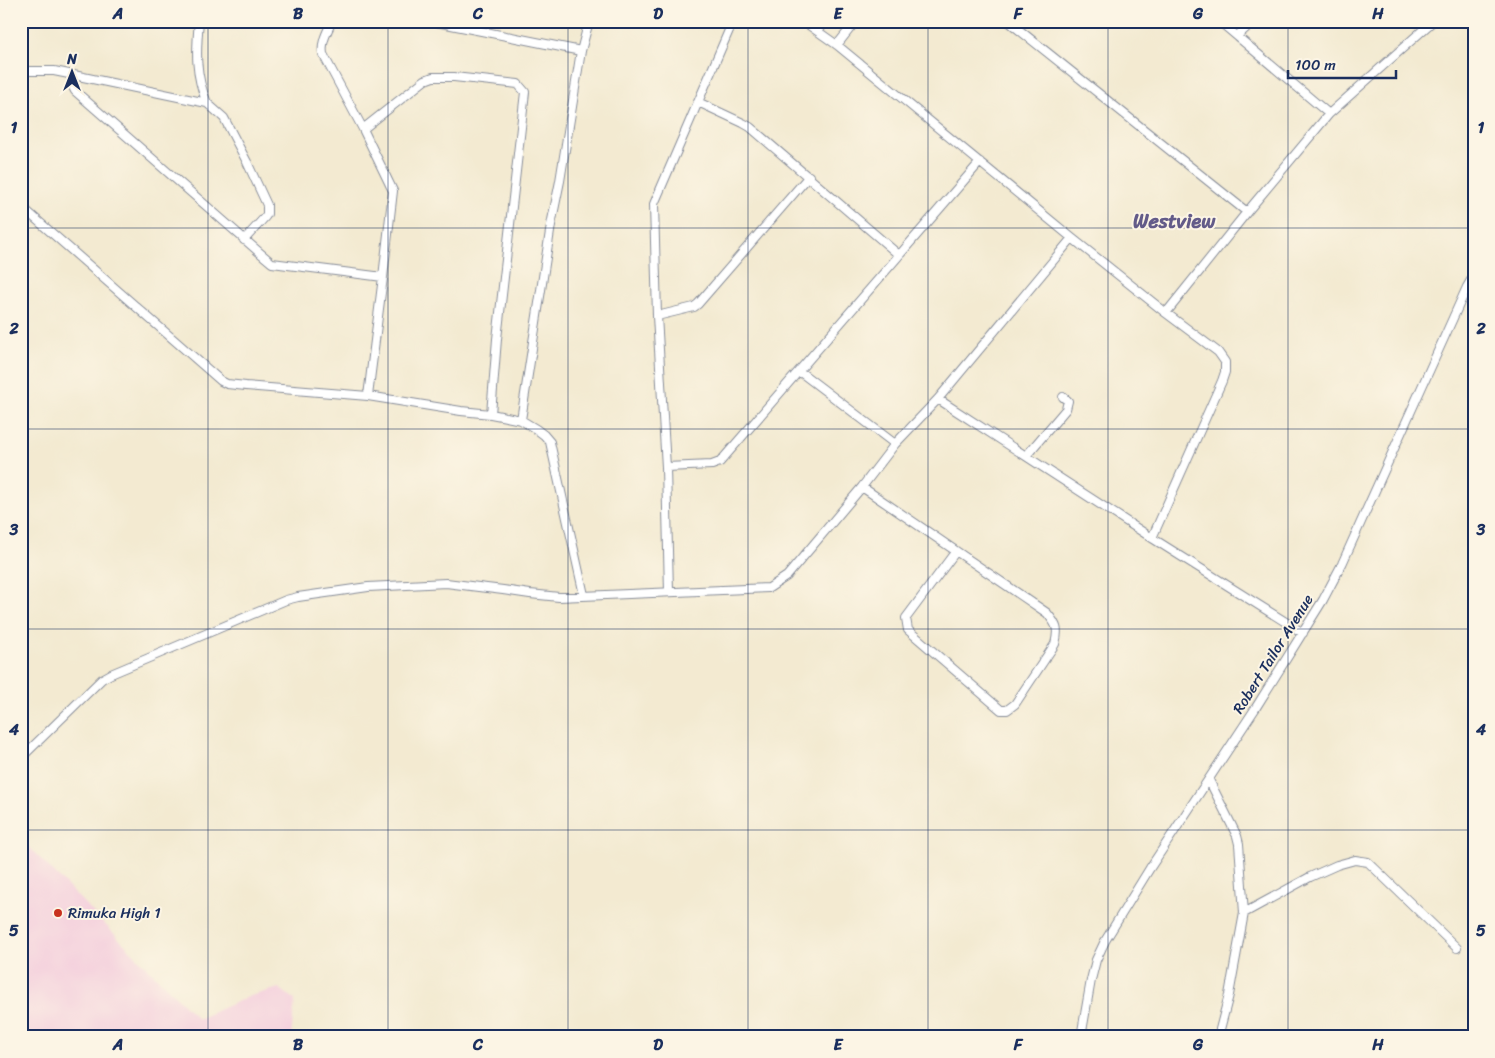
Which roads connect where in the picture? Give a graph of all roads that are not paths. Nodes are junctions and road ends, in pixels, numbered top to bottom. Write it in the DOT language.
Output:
graph roads {
  1 [pos="199,21"];
  2 [pos="332,21"];
  3 [pos="431,21"];
  4 [pos="589,21"];
  5 [pos="733,21"];
  6 [pos="803,21"];
  7 [pos="856,21"];
  8 [pos="1008,21"];
  9 [pos="1219,21"];
  10 [pos="1254,21"];
  11 [pos="1433,21"];
  12 [pos="1237,36"];
  13 [pos="837,45"];
  14 [pos="581,51"];
  15 [pos="21,71"];
  16 [pos="72,76"];
  17 [pos="698,102"];
  18 [pos="207,104"];
  19 [pos="1328,114"];
  20 [pos="363,129"];
  21 [pos="980,162"];
  22 [pos="809,176"];
  23 [pos="21,206"];
  24 [pos="1247,212"];
  25 [pos="1072,238"];
  26 [pos="244,240"];
  27 [pos="899,255"];
  28 [pos="1474,275"];
  29 [pos="383,277"];
  30 [pos="1166,313"];
  31 [pos="657,316"];
  32 [pos="799,371"];
  33 [pos="368,396"];
  34 [pos="1063,397"];
  35 [pos="938,400"];
  36 [pos="491,414"];
  37 [pos="521,420"];
  38 [pos="895,444"];
  39 [pos="1026,456"];
  40 [pos="666,467"];
  41 [pos="862,487"];
  42 [pos="1152,538"];
  43 [pos="956,551"];
  44 [pos="669,592"];
  45 [pos="584,596"];
  46 [pos="1303,634"];
  47 [pos="21,758"];
  48 [pos="1208,780"];
  49 [pos="1244,913"];
  50 [pos="1456,948"];
  51 [pos="1081,1037"];
  52 [pos="1218,1037"];
  1 -- 18 [label="street"];
  2 -- 20 [label="street"];
  3 -- 14 [label="street"];
  4 -- 14 [label="street"];
  5 -- 17 [label="street"];
  6 -- 13 [label="street"];
  7 -- 13 [label="street"];
  8 -- 24 [label="street"];
  9 -- 12 [label="street"];
  10 -- 12 [label="street"];
  11 -- 19 [label="street"];
  12 -- 19 [label="street"];
  13 -- 21 [label="street"];
  14 -- 37 [label="street"];
  15 -- 16 [label="street"];
  16 -- 18 [label="street"];
  16 -- 26 [label="street"];
  17 -- 22 [label="street"];
  17 -- 31 [label="street"];
  18 -- 26 [label="street"];
  19 -- 24 [label="street"];
  20 -- 29 [label="street"];
  20 -- 36 [label="street"];
  21 -- 25 [label="street"];
  21 -- 27 [label="street"];
  22 -- 27 [label="street"];
  22 -- 31 [label="street"];
  23 -- 33 [label="street"];
  24 -- 30 [label="street"];
  25 -- 30 [label="street"];
  25 -- 35 [label="street"];
  26 -- 29 [label="street"];
  27 -- 32 [label="street"];
  28 -- 46 [label="street, Robert Tailor Avenue"];
  29 -- 33 [label="street"];
  30 -- 42 [label="street"];
  31 -- 40 [label="street"];
  32 -- 38 [label="street"];
  32 -- 40 [label="street"];
  33 -- 36 [label="street"];
  34 -- 39 [label="street"];
  35 -- 38 [label="street"];
  35 -- 39 [label="street"];
  36 -- 37 [label="street"];
  37 -- 45 [label="street"];
  38 -- 41 [label="street"];
  39 -- 42 [label="street"];
  40 -- 44 [label="street"];
  41 -- 43 [label="street"];
  41 -- 44 [label="street"];
  42 -- 46 [label="street"];
  43 -- 43 [label="street"];
  44 -- 45 [label="street"];
  45 -- 47 [label="street"];
  46 -- 48 [label="street, Robert Tailor Avenue"];
  48 -- 49 [label="street"];
  48 -- 51 [label="street, Robert Tailor Avenue"];
  49 -- 50 [label="street"];
  49 -- 52 [label="street"];
}
